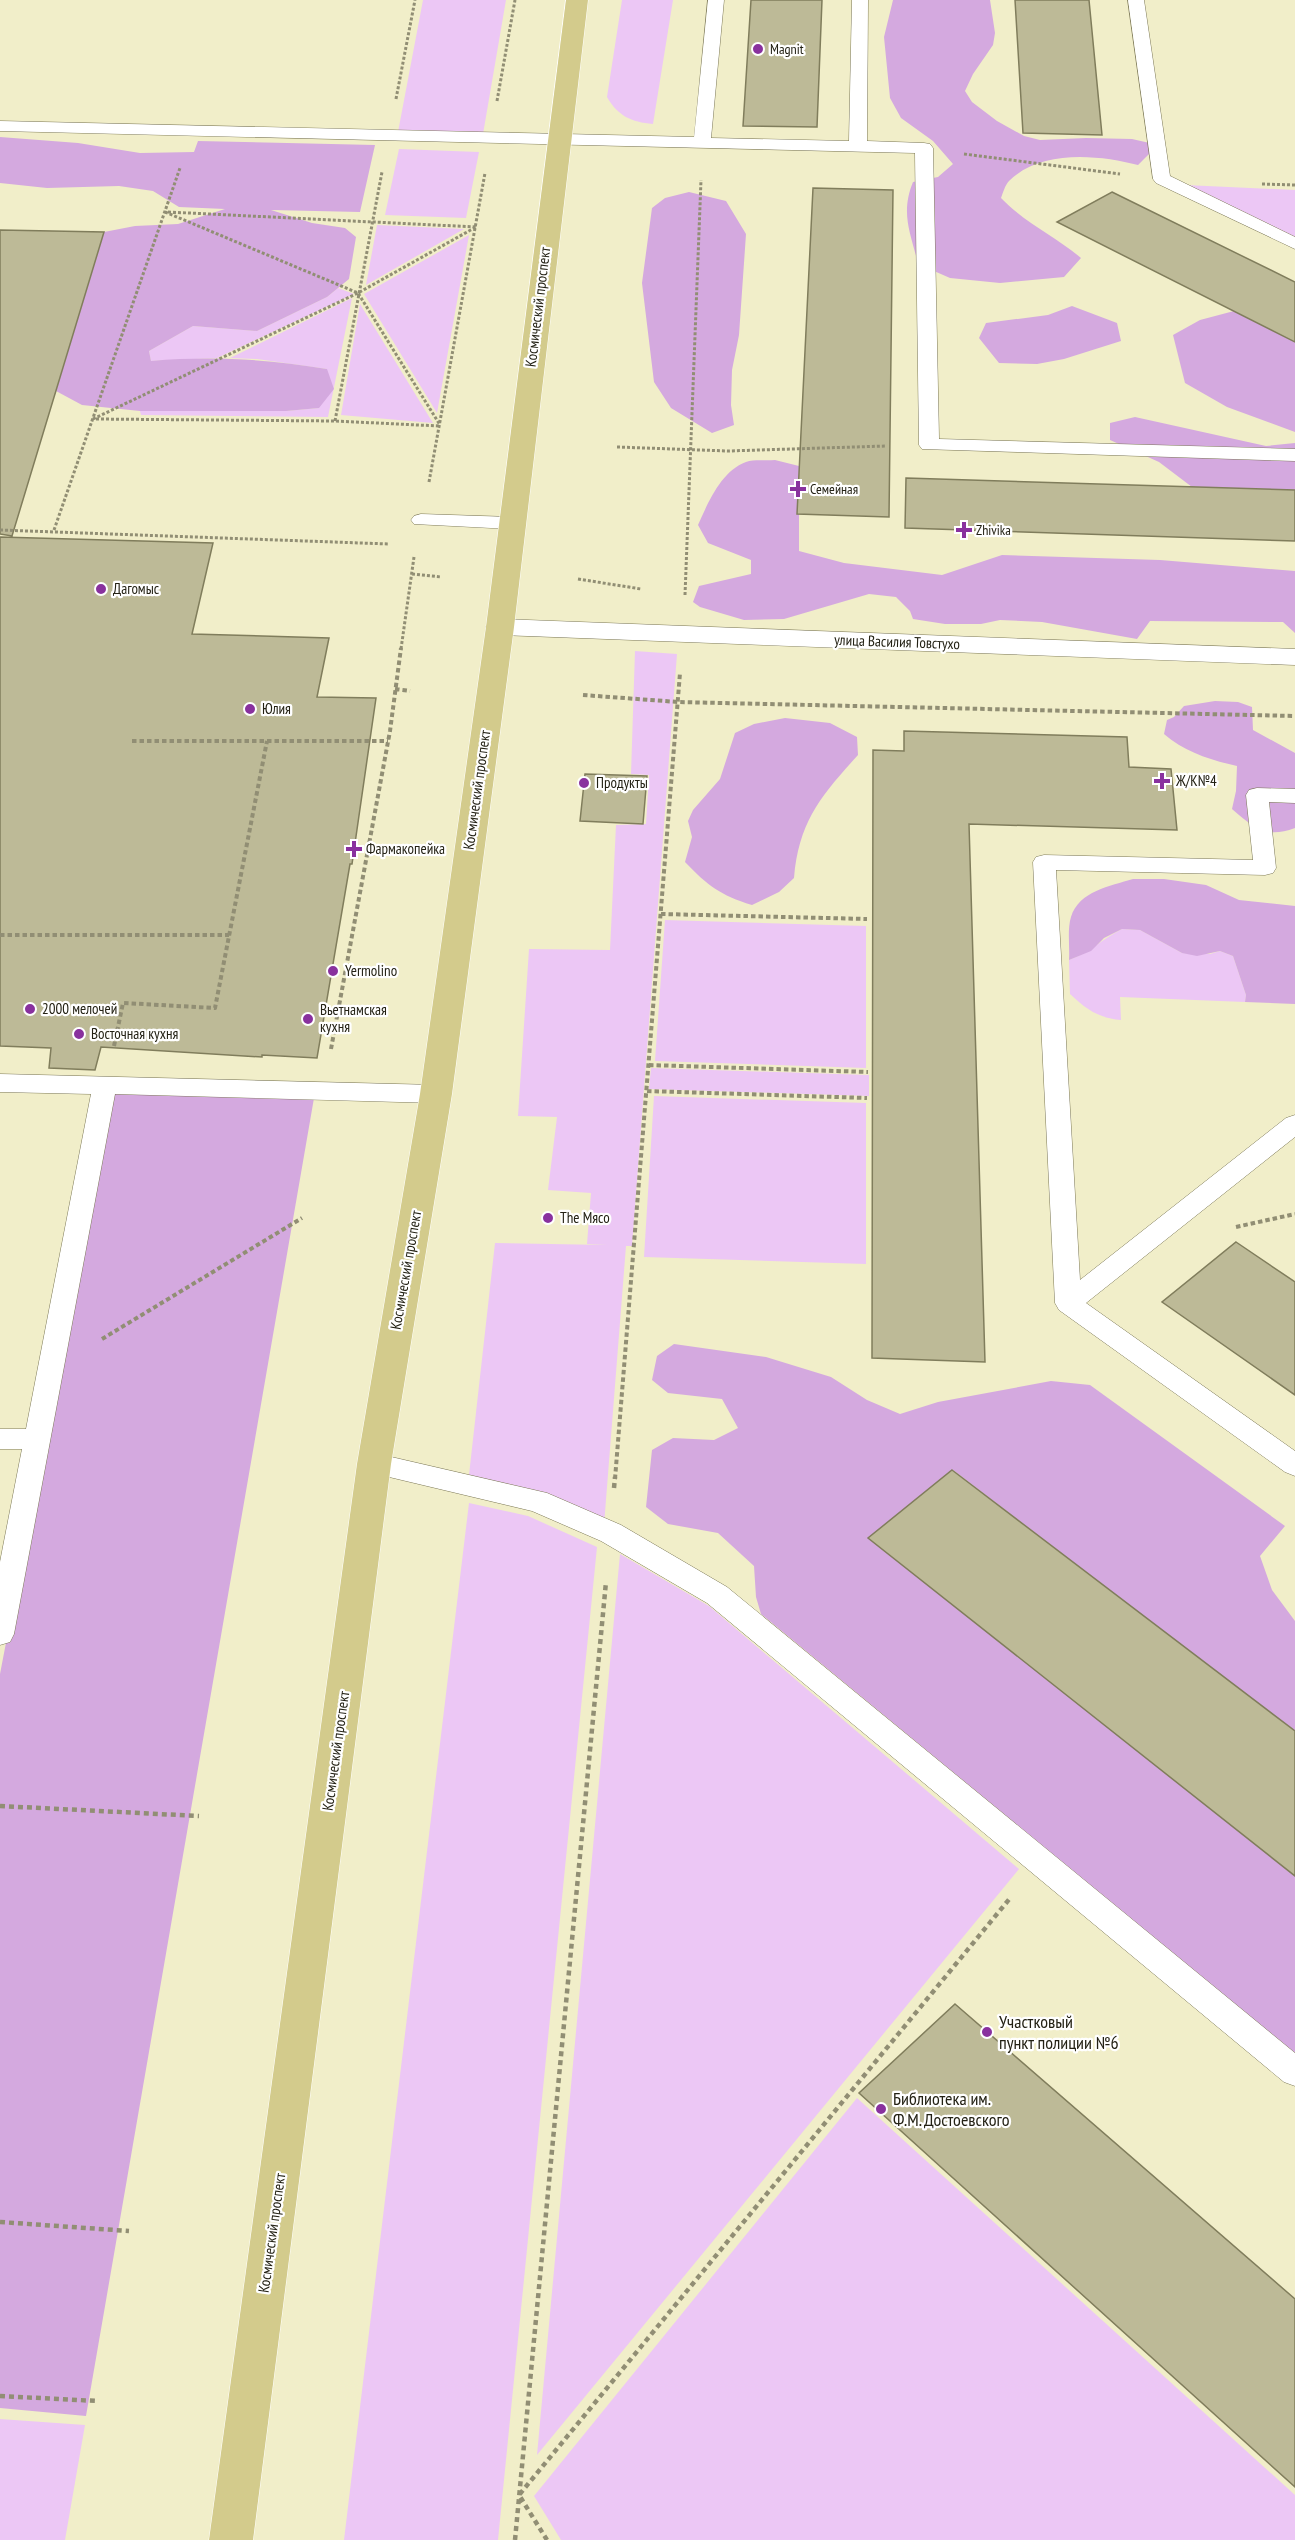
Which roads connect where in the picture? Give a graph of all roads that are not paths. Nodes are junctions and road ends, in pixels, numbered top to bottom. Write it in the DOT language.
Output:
graph roads {
  1 [pos="577,0"];
  2 [pos="716,0"];
  3 [pos="860,0"];
  4 [pos="1136,0"];
  5 [pos="0,126"];
  6 [pos="558,139"];
  7 [pos="702,143"];
  8 [pos="858,147"];
  9 [pos="1295,244"];
  10 [pos="1295,455"];
  11 [pos="422,520"];
  12 [pos="512,522"];
  13 [pos="500,627"];
  14 [pos="1295,657"];
  15 [pos="1295,796"];
  16 [pos="0,1083"];
  17 [pos="105,1085"];
  18 [pos="436,1094"];
  19 [pos="1295,1124"];
  20 [pos="1068,1303"];
  21 [pos="0,1439"];
  22 [pos="37,1440"];
  23 [pos="374,1464"];
  24 [pos="1295,1465"];
  25 [pos="0,1634"];
  26 [pos="1295,2072"];
  27 [pos="231,2540"];
  1 -- 6 [label="main road, Космический проспект"];
  2 -- 7 [label="lane"];
  3 -- 8 [label="lane"];
  4 -- 9 [label="lane"];
  5 -- 6 [label="lane"];
  6 -- 7 [label="lane"];
  6 -- 12 [label="main road, Космический проспект"];
  7 -- 8 [label="lane"];
  8 -- 10 [label="lane"];
  11 -- 12 [label="lane"];
  12 -- 13 [label="main road, Космический проспект"];
  13 -- 14 [label="street, улица Василия Товстухо"];
  13 -- 18 [label="main road, Космический проспект"];
  15 -- 20 [label="lane"];
  16 -- 17 [label="lane"];
  17 -- 18 [label="lane"];
  17 -- 22 [label="lane"];
  18 -- 23 [label="main road, Космический проспект"];
  19 -- 20 [label="lane"];
  20 -- 24 [label="lane"];
  21 -- 22 [label="lane"];
  22 -- 25 [label="lane"];
  23 -- 26 [label="lane"];
  23 -- 27 [label="main road, Космический проспект"];
}
